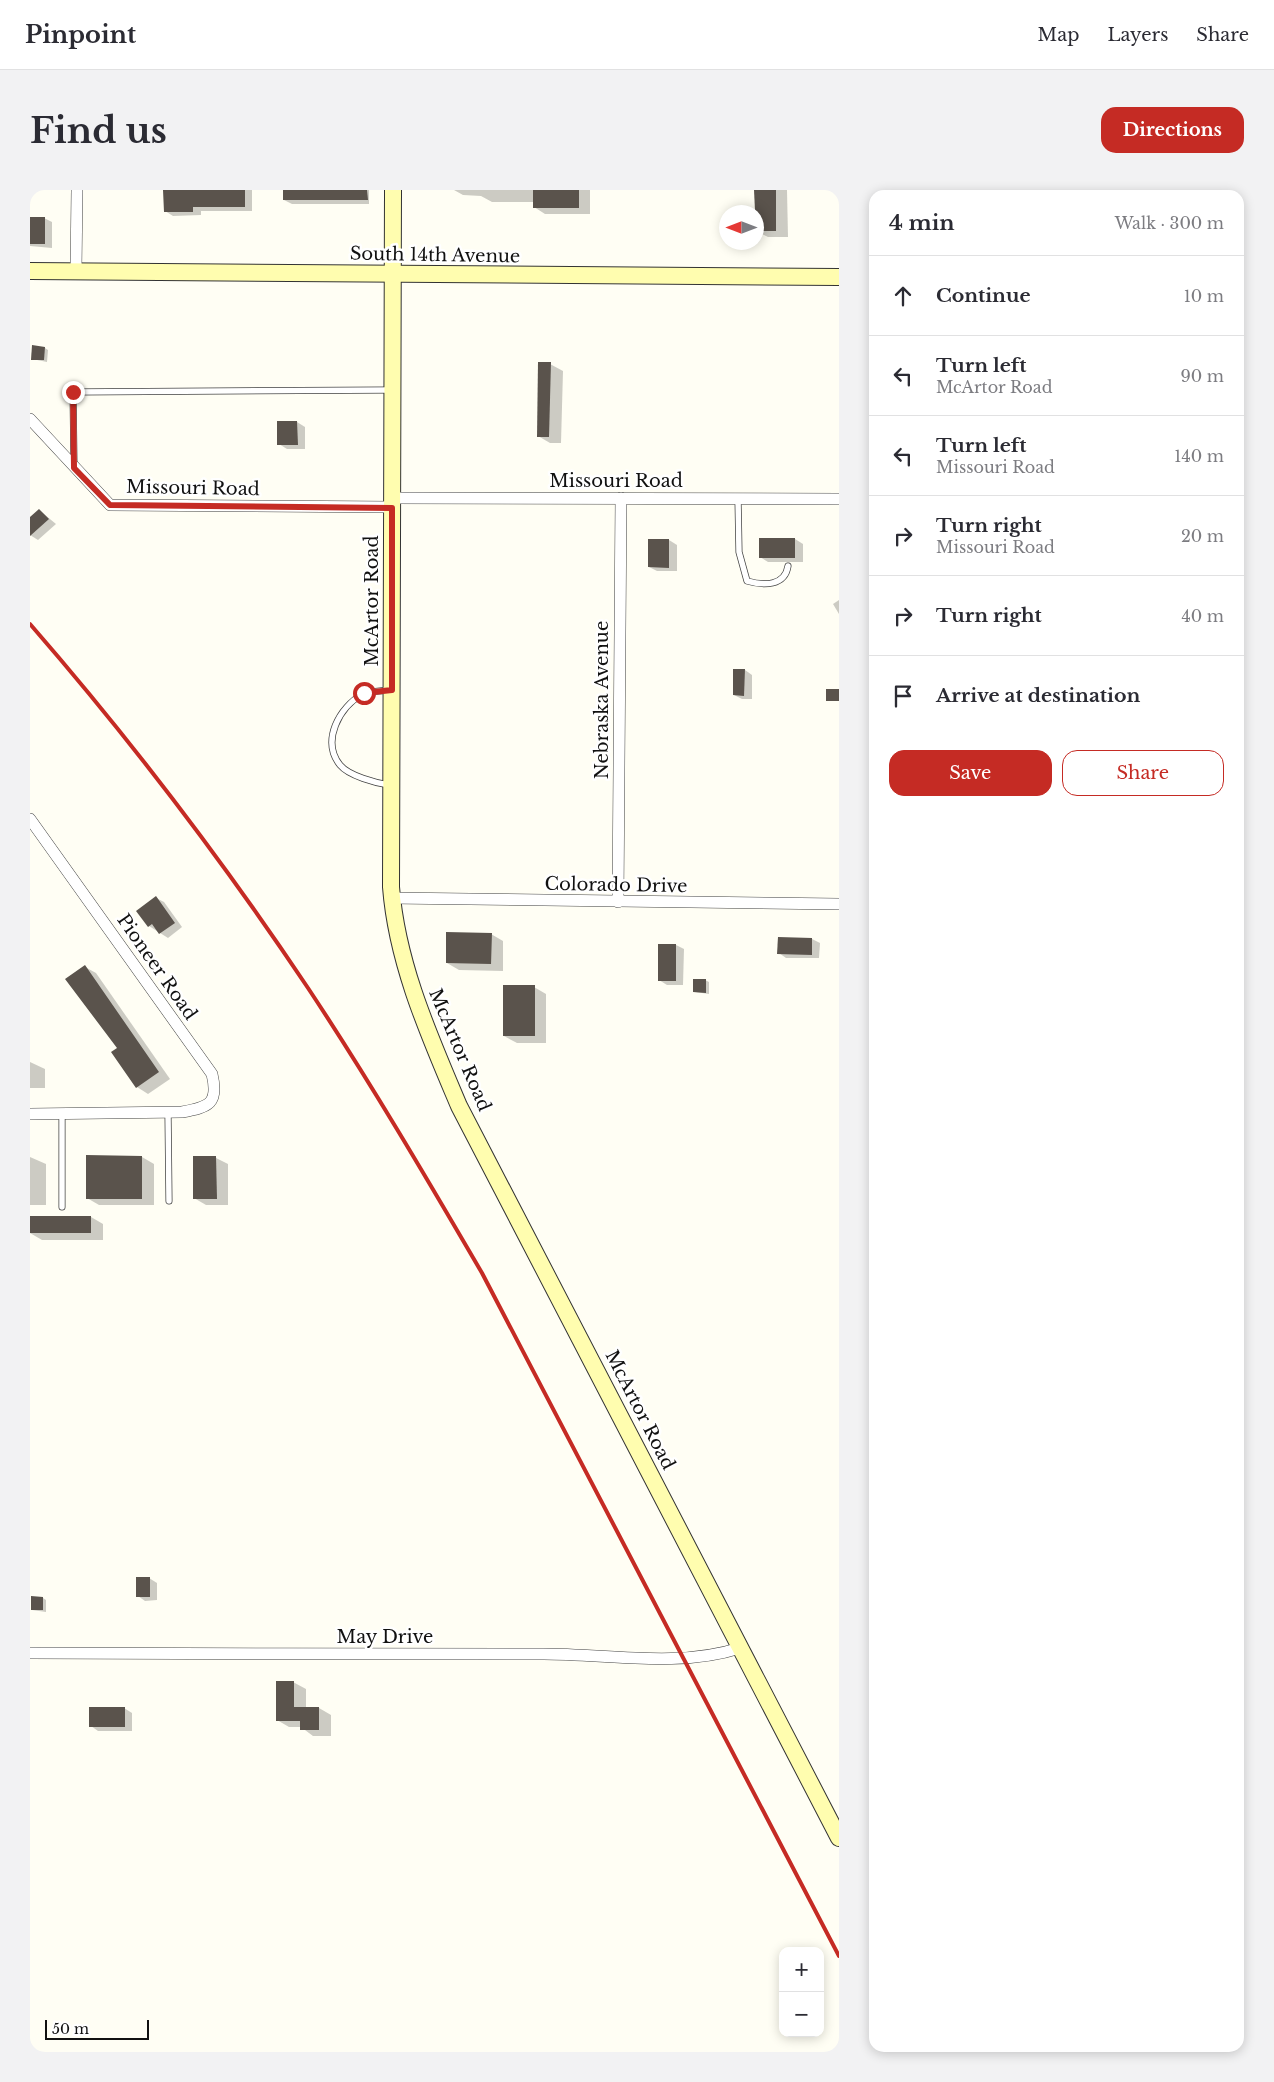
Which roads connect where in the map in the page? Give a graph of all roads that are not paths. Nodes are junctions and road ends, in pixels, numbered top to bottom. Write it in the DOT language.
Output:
graph roads {
  1 [pos="77,190"];
  2 [pos="393,190"];
  3 [pos="30,271"];
  4 [pos="76,271"];
  5 [pos="393,274"];
  6 [pos="839,277"];
  7 [pos="393,390"];
  8 [pos="30,419"];
  9 [pos="74,468"];
  10 [pos="621,498"];
  11 [pos="738,499"];
  12 [pos="839,499"];
  13 [pos="392,503"];
  14 [pos="788,566"];
  15 [pos="392,690"];
  16 [pos="391,786"];
  17 [pos="30,820"];
  18 [pos="392,898"];
  19 [pos="618,902"];
  20 [pos="839,904"];
  21 [pos="168,1113"];
  22 [pos="30,1114"];
  23 [pos="62,1114"];
  24 [pos="169,1201"];
  25 [pos="62,1207"];
  26 [pos="740,1648"];
  27 [pos="30,1653"];
  28 [pos="839,1838"];
  1 -- 4 [label="street"];
  2 -- 5 [label="main road, McArtor Road"];
  3 -- 4 [label="main road, South 14th Avenue"];
  4 -- 5 [label="main road, South 14th Avenue"];
  5 -- 6 [label="main road, South 14th Avenue"];
  5 -- 7 [label="main road, McArtor Road"];
  7 -- 9 [label="lane"];
  7 -- 13 [label="main road, McArtor Road"];
  8 -- 9 [label="street, Missouri Road"];
  9 -- 13 [label="street, Missouri Road"];
  10 -- 11 [label="street, Missouri Road"];
  10 -- 13 [label="street, Missouri Road"];
  10 -- 19 [label="street, Nebraska Avenue"];
  11 -- 12 [label="street, Missouri Road"];
  11 -- 14 [label="lane"];
  13 -- 15 [label="main road, McArtor Road"];
  15 -- 16 [label="main road, McArtor Road"];
  15 -- 16 [label="lane"];
  16 -- 18 [label="main road, McArtor Road"];
  17 -- 21 [label="street, Pioneer Road"];
  18 -- 19 [label="street, Colorado Drive"];
  18 -- 26 [label="main road, McArtor Road"];
  19 -- 20 [label="street, Colorado Drive"];
  21 -- 23 [label="street, Pioneer Road"];
  21 -- 24 [label="lane"];
  22 -- 23 [label="street, Pioneer Road"];
  23 -- 25 [label="lane"];
  26 -- 27 [label="street, May Drive"];
  26 -- 28 [label="main road, McArtor Road"];
}
